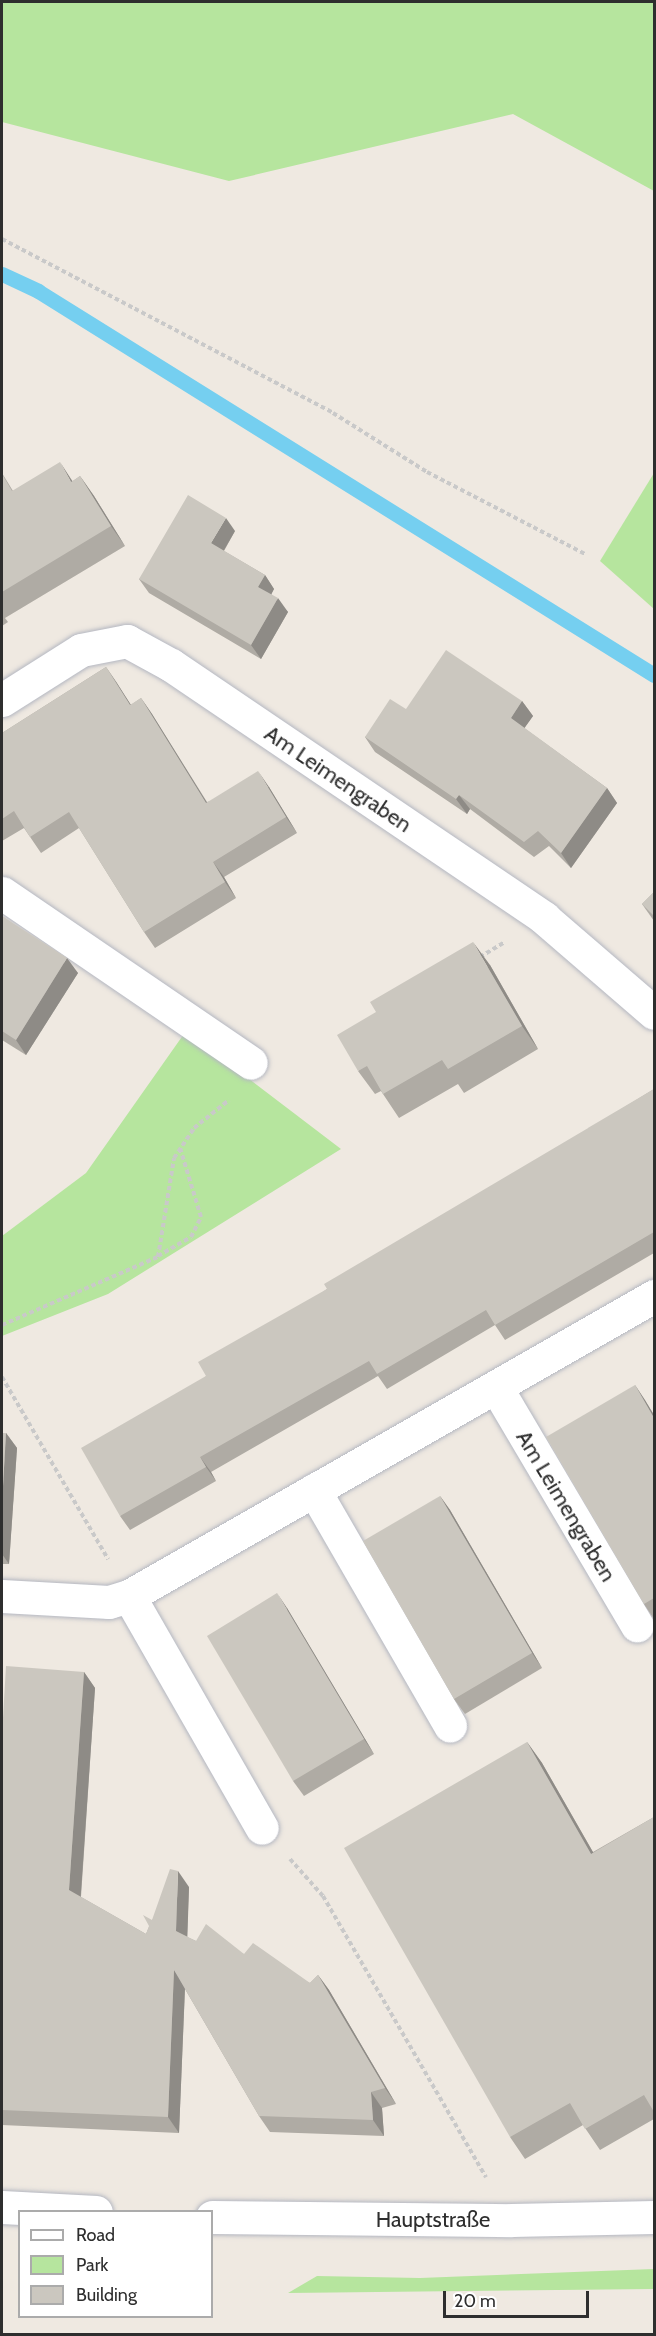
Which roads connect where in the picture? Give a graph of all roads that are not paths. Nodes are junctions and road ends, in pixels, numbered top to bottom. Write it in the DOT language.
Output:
graph roads {
  1 [pos="2,700"];
  2 [pos="2,893"];
  3 [pos="654,1013"];
  4 [pos="251,1062"];
  5 [pos="654,1296"];
  6 [pos="496,1387"];
  7 [pos="314,1490"];
  8 [pos="2,1596"];
  9 [pos="129,1596"];
  10 [pos="637,1624"];
  11 [pos="450,1726"];
  12 [pos="262,1828"];
  13 [pos="2,2207"];
  14 [pos="72,2210"];
  15 [pos="213,2217"];
  16 [pos="654,2217"];
  1 -- 3 [label="street, Am Leimengraben"];
  2 -- 4 [label="street"];
  5 -- 6 [label="street"];
  6 -- 7 [label="street"];
  6 -- 10 [label="street, Am Leimengraben"];
  7 -- 9 [label="street"];
  7 -- 11 [label="street"];
  8 -- 9 [label="street"];
  9 -- 12 [label="street"];
  13 -- 14 [label="street"];
  15 -- 16 [label="street, Hauptstraße"];
}
